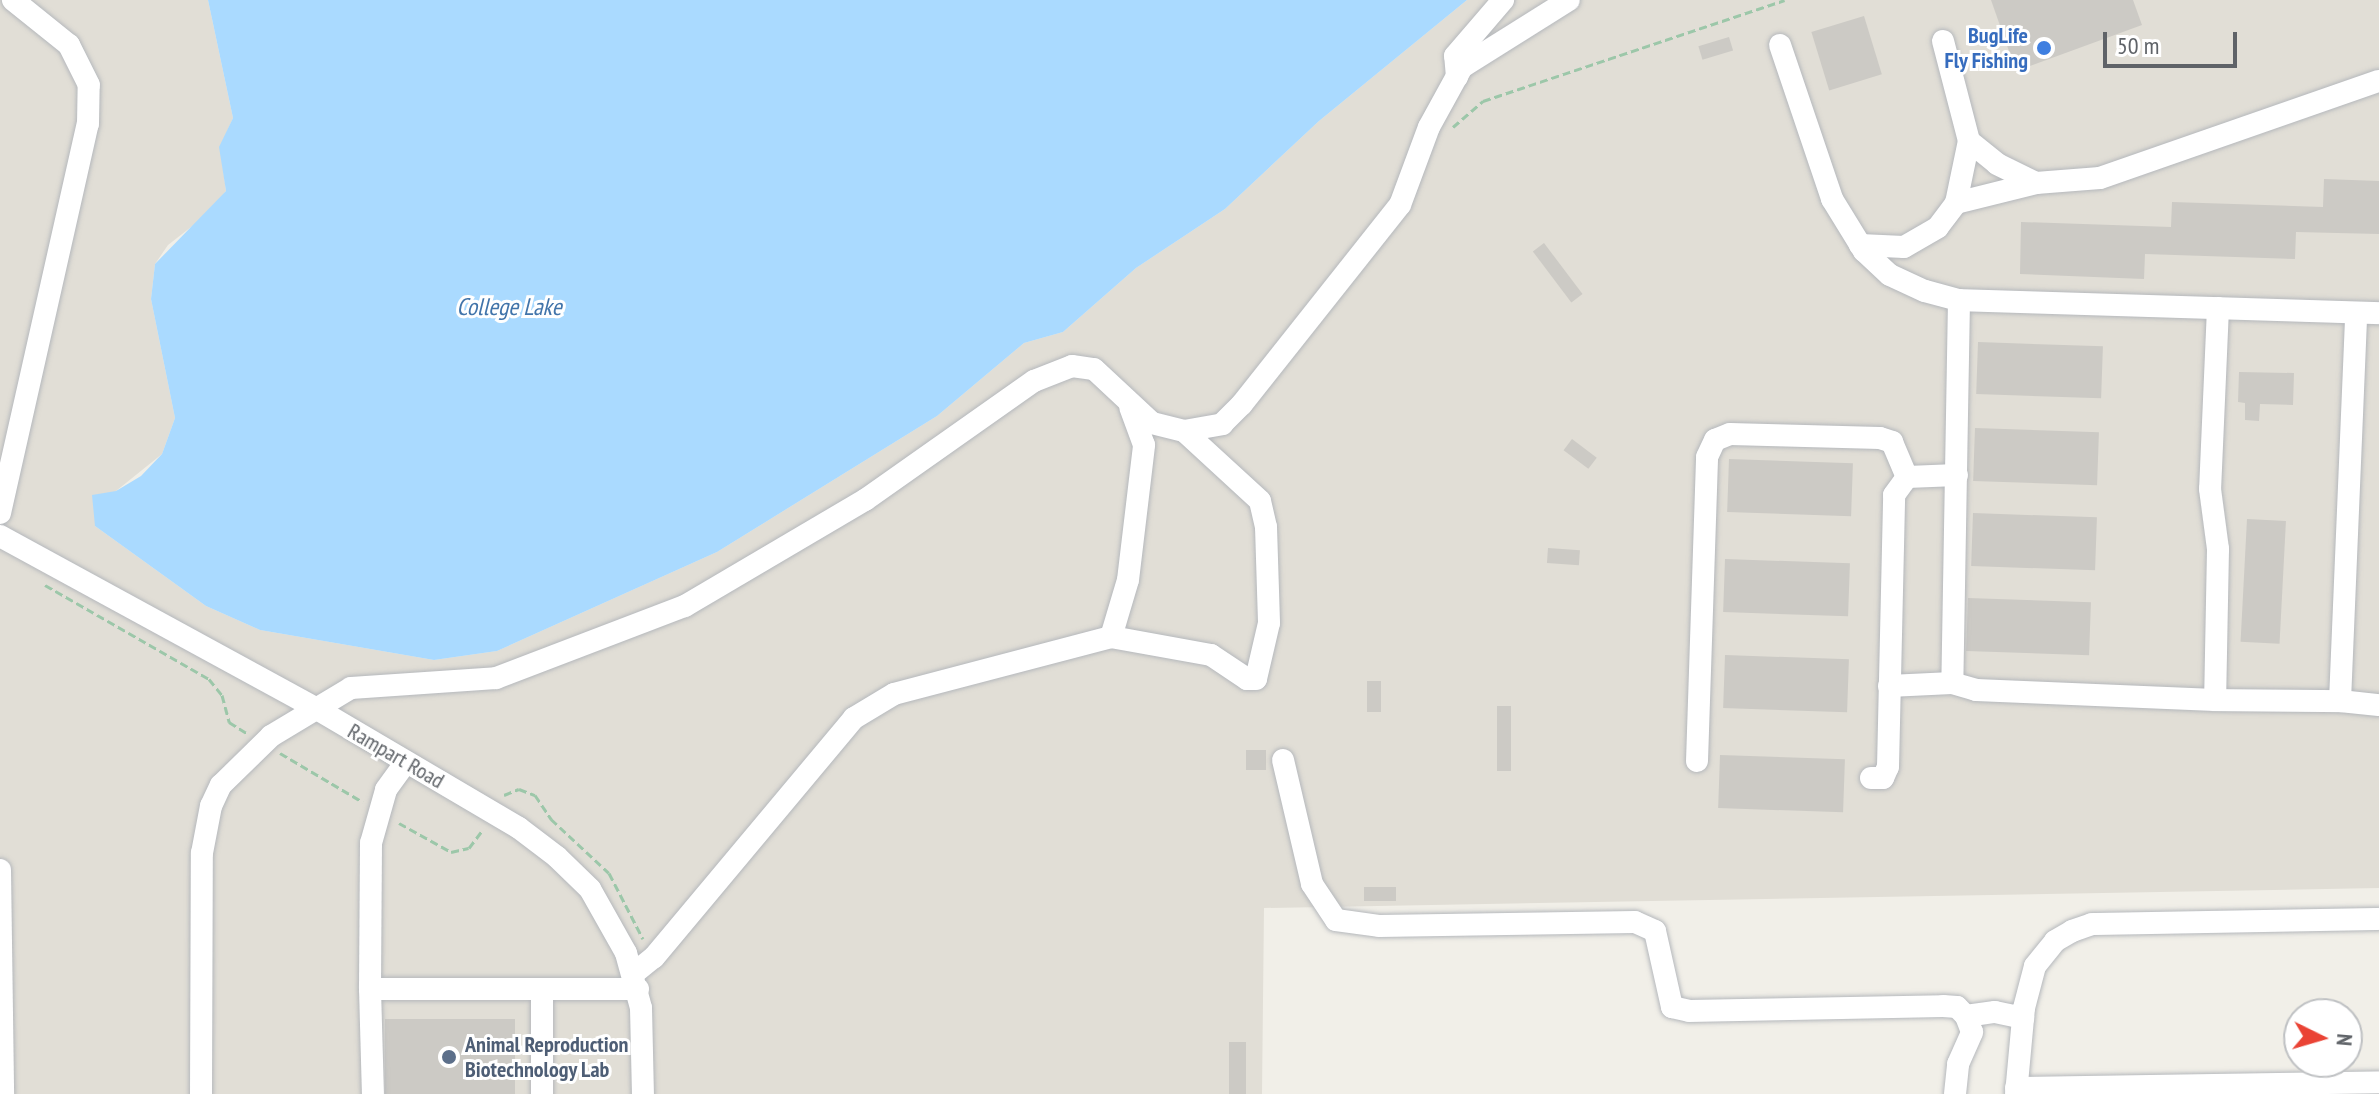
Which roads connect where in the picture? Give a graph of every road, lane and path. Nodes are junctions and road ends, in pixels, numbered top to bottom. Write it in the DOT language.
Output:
graph roads {
  1 [pos="13,0"];
  2 [pos="1503,0"];
  3 [pos="1569,0"];
  4 [pos="1785,0"];
  5 [pos="1943,41"];
  6 [pos="1780,45"];
  7 [pos="1457,77"];
  8 [pos="2379,81"];
  9 [pos="1450,130"];
  10 [pos="1969,141"];
  11 [pos="2036,183"];
  12 [pos="1956,203"];
  13 [pos="1860,245"];
  14 [pos="1959,300"];
  15 [pos="2218,308"];
  16 [pos="2356,313"];
  17 [pos="2379,313"];
  18 [pos="1130,407"];
  19 [pos="1184,431"];
  20 [pos="1957,475"];
  21 [pos="1907,477"];
  22 [pos="0,513"];
  23 [pos="0,536"];
  24 [pos="42,581"];
  25 [pos="1111,637"];
  26 [pos="1952,683"];
  27 [pos="1889,686"];
  28 [pos="2215,700"];
  29 [pos="2340,701"];
  30 [pos="2379,705"];
  31 [pos="317,709"];
  32 [pos="253,737"];
  33 [pos="268,746"];
  34 [pos="1283,760"];
  35 [pos="1697,761"];
  36 [pos="406,762"];
  37 [pos="1871,778"];
  38 [pos="368,805"];
  39 [pos="390,818"];
  40 [pos="487,821"];
  41 [pos="0,870"];
  42 [pos="2379,919"];
  43 [pos="635,981"];
  44 [pos="370,989"];
  45 [pos="542,991"];
  46 [pos="1966,1016"];
  47 [pos="2023,1018"];
  48 [pos="2379,1082"];
  49 [pos="2016,1091"];
  50 [pos="3,1094"];
  51 [pos="201,1094"];
  52 [pos="373,1094"];
  53 [pos="542,1094"];
  54 [pos="643,1094"];
  55 [pos="1955,1094"];
  1 -- 22 [label="street"];
  2 -- 7 [label="street"];
  3 -- 7 [label="street"];
  4 -- 9 [label="path"];
  5 -- 10 [label="street"];
  6 -- 13 [label="street"];
  7 -- 19 [label="street"];
  8 -- 11 [label="street"];
  10 -- 11 [label="street"];
  10 -- 12 [label="street"];
  11 -- 12 [label="street"];
  12 -- 13 [label="street"];
  13 -- 14 [label="street"];
  14 -- 15 [label="street"];
  14 -- 20 [label="street"];
  15 -- 16 [label="street"];
  15 -- 28 [label="street"];
  16 -- 17 [label="street"];
  16 -- 29 [label="street"];
  18 -- 19 [label="street"];
  18 -- 25 [label="street"];
  18 -- 31 [label="street"];
  19 -- 25 [label="street"];
  20 -- 21 [label="street"];
  20 -- 26 [label="street"];
  21 -- 27 [label="street"];
  21 -- 35 [label="street"];
  23 -- 31 [label="street, Rampart Road"];
  24 -- 32 [label="path"];
  25 -- 43 [label="street"];
  26 -- 27 [label="street"];
  26 -- 28 [label="street"];
  27 -- 37 [label="street"];
  28 -- 29 [label="street"];
  29 -- 30 [label="street"];
  31 -- 36 [label="street, Rampart Road"];
  31 -- 51 [label="street"];
  33 -- 38 [label="path"];
  34 -- 46 [label="street"];
  36 -- 43 [label="street, Rampart Road"];
  36 -- 44 [label="street"];
  39 -- 40 [label="path"];
  41 -- 50 [label="street"];
  42 -- 47 [label="street"];
  43 -- 45 [label="street"];
  43 -- 54 [label="street, Rampart Road"];
  44 -- 45 [label="street"];
  44 -- 52 [label="street"];
  45 -- 53 [label="street"];
  46 -- 47 [label="street"];
  46 -- 55 [label="street"];
  47 -- 49 [label="street"];
  48 -- 49 [label="street"];
}
